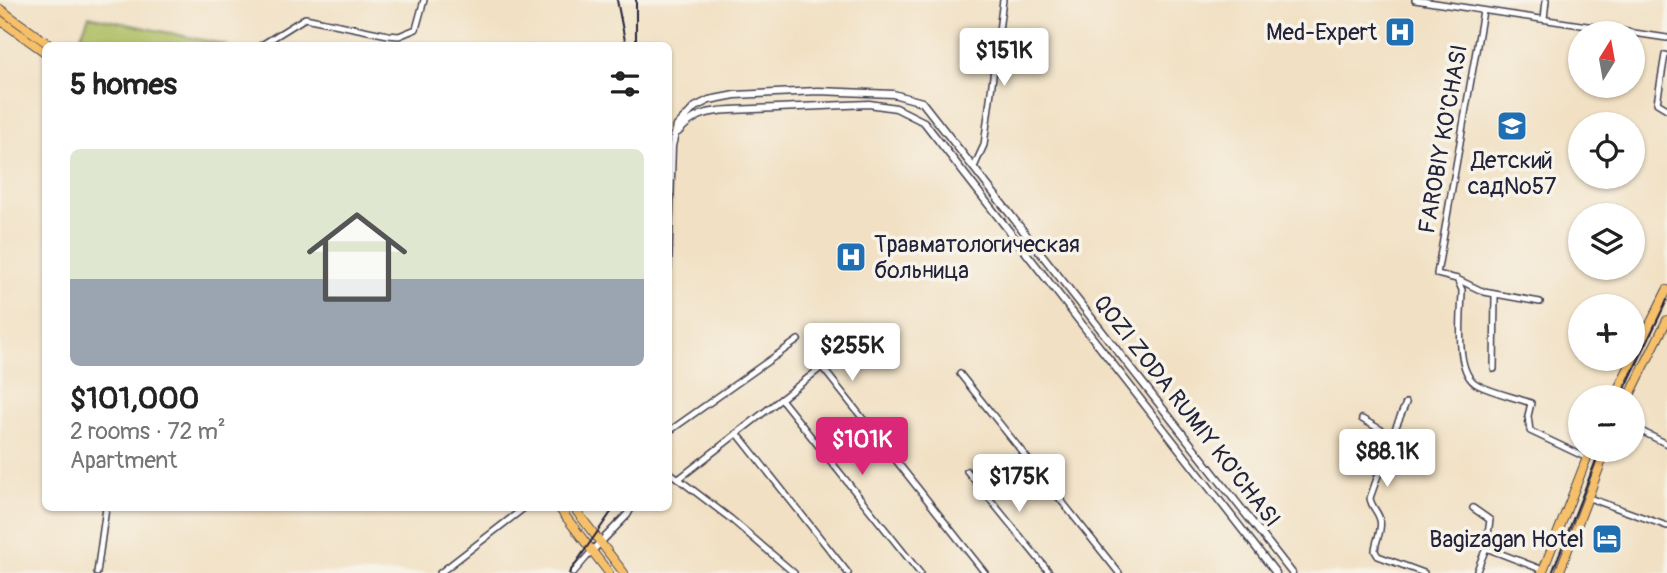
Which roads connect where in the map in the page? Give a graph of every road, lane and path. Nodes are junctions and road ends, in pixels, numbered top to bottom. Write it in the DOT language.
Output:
graph roads {
  1 [pos="424,0"];
  2 [pos="1003,0"];
  3 [pos="1415,0"];
  4 [pos="1546,0"];
  5 [pos="0,9"];
  6 [pos="1483,11"];
  7 [pos="1544,19"];
  8 [pos="0,20"];
  9 [pos="1667,38"];
  10 [pos="45,42"];
  11 [pos="266,42"];
  12 [pos="42,50"];
  13 [pos="1665,55"];
  14 [pos="1667,109"];
  15 [pos="674,136"];
  16 [pos="672,143"];
  17 [pos="974,167"];
  18 [pos="1457,279"];
  19 [pos="1667,290"];
  20 [pos="1495,295"];
  21 [pos="1540,302"];
  22 [pos="1667,320"];
  23 [pos="798,340"];
  24 [pos="1494,369"];
  25 [pos="960,374"];
  26 [pos="1620,385"];
  27 [pos="1635,385"];
  28 [pos="781,398"];
  29 [pos="1406,403"];
  30 [pos="1362,419"];
  31 [pos="672,429"];
  32 [pos="737,433"];
  33 [pos="1645,433"];
  34 [pos="1392,436"];
  35 [pos="1667,444"];
  36 [pos="1568,446"];
  37 [pos="1586,462"];
  38 [pos="1602,462"];
  39 [pos="967,471"];
  40 [pos="672,473"];
  41 [pos="680,478"];
  42 [pos="1589,498"];
  43 [pos="1473,508"];
  44 [pos="106,511"];
  45 [pos="520,511"];
  46 [pos="561,511"];
  47 [pos="576,511"];
  48 [pos="628,511"];
  49 [pos="1667,526"];
  50 [pos="602,542"];
  51 [pos="1486,548"];
  52 [pos="592,551"];
  53 [pos="1542,571"];
  54 [pos="97,573"];
  55 [pos="440,573"];
  56 [pos="573,573"];
  57 [pos="609,573"];
  58 [pos="624,573"];
  59 [pos="794,573"];
  60 [pos="848,573"];
  61 [pos="920,573"];
  62 [pos="985,573"];
  63 [pos="1050,573"];
  64 [pos="1119,573"];
  65 [pos="1276,573"];
  66 [pos="1292,573"];
  67 [pos="1424,573"];
  68 [pos="1476,573"];
  69 [pos="1559,573"];
  1 -- 11 [label="street"];
  2 -- 17 [label="street"];
  3 -- 6 [label="street"];
  4 -- 7 [label="street"];
  5 -- 10 [label="main road"];
  6 -- 7 [label="street"];
  6 -- 18 [label="street, FAROBIY KO'CHASI"];
  7 -- 9 [label="street"];
  8 -- 12 [label="main road"];
  13 -- 14 [label="street"];
  15 -- 16 [label="street"];
  15 -- 17 [label="street, QOZI ZODA RUMIY KO'CHASI"];
  15 -- 65 [label="street, QOZI ZODA RUMIY KO'CHASI"];
  17 -- 66 [label="street, QOZI ZODA RUMIY KO'CHASI"];
  18 -- 20 [label="street"];
  18 -- 36 [label="street"];
  19 -- 26 [label="main road"];
  20 -- 21 [label="street"];
  20 -- 24 [label="street"];
  22 -- 27 [label="main road"];
  23 -- 31 [label="street"];
  25 -- 64 [label="street"];
  28 -- 32 [label="street"];
  28 -- 61 [label="street"];
  28 -- 62 [label="street"];
  29 -- 34 [label="street"];
  30 -- 34 [label="street"];
  32 -- 41 [label="street"];
  32 -- 60 [label="street"];
  33 -- 35 [label="street"];
  34 -- 67 [label="street"];
  37 -- 53 [label="main road"];
  38 -- 42 [label="main road"];
  39 -- 63 [label="street"];
  40 -- 41 [label="street"];
  41 -- 59 [label="street"];
  42 -- 49 [label="street"];
  42 -- 69 [label="main road"];
  43 -- 51 [label="street"];
  44 -- 54 [label="street"];
  45 -- 55 [label="street"];
  46 -- 52 [label="main road"];
  47 -- 50 [label="main road"];
  48 -- 50 [label="street"];
  50 -- 52 [label="street"];
  50 -- 58 [label="main road"];
  51 -- 53 [label="street"];
  51 -- 68 [label="street"];
  52 -- 56 [label="street"];
  52 -- 57 [label="main road"];
}
